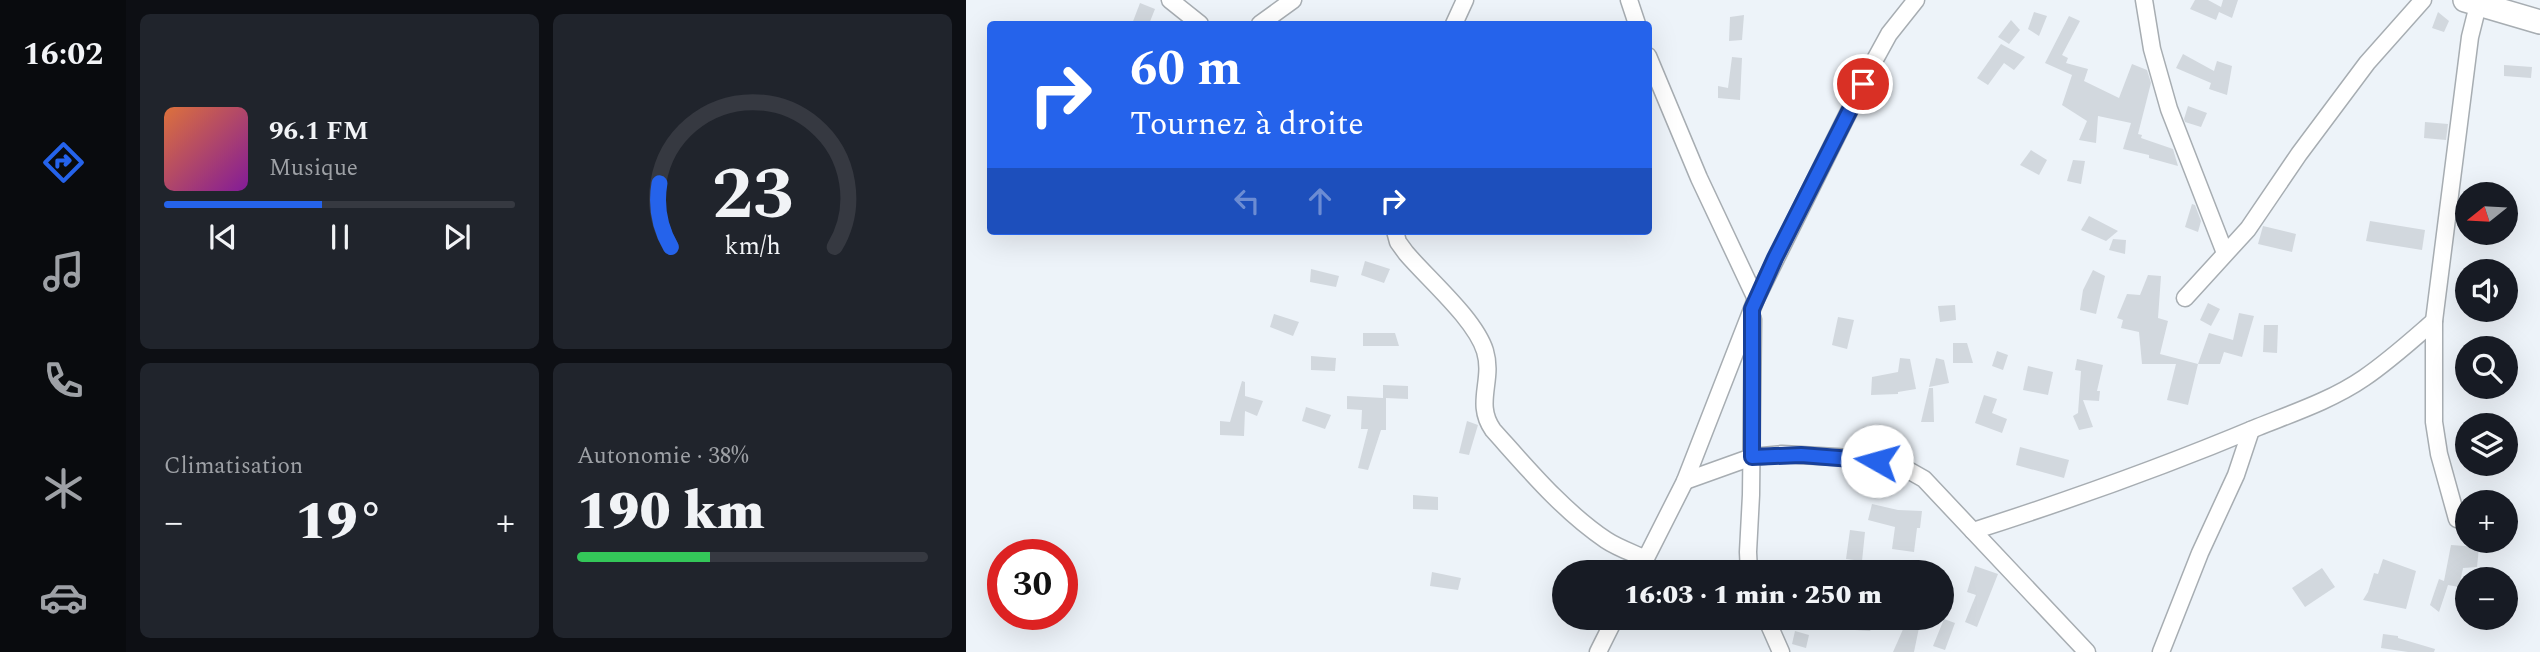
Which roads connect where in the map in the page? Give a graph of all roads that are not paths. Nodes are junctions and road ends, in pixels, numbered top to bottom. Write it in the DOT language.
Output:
graph roads {
  1 [pos="1170,0"];
  2 [pos="1293,0"];
  3 [pos="1465,0"];
  4 [pos="1629,0"];
  5 [pos="1916,0"];
  6 [pos="2144,0"];
  7 [pos="2423,0"];
  8 [pos="2471,3"];
  9 [pos="1196,21"];
  10 [pos="1264,21"];
  11 [pos="1455,21"];
  12 [pos="1636,21"];
  13 [pos="2540,22"];
  14 [pos="1652,66"];
  15 [pos="1396,235"];
  16 [pos="2225,253"];
  17 [pos="2185,298"];
  18 [pos="1754,304"];
  19 [pos="2434,321"];
  20 [pos="2251,430"];
  21 [pos="1752,457"];
  22 [pos="1685,481"];
  23 [pos="2455,512"];
  24 [pos="1973,531"];
  25 [pos="1634,560"];
  26 [pos="1645,560"];
  27 [pos="1748,560"];
  28 [pos="1609,630"];
  29 [pos="1771,630"];
  30 [pos="1598,652"];
  31 [pos="1781,652"];
  32 [pos="2087,652"];
  33 [pos="2161,652"];
  1 -- 9 [label="street"];
  2 -- 10 [label="street"];
  3 -- 11 [label="street"];
  4 -- 12 [label="street"];
  5 -- 18 [label="street"];
  6 -- 16 [label="street"];
  7 -- 16 [label="street"];
  8 -- 13 [label="main road"];
  8 -- 19 [label="street"];
  14 -- 18 [label="street"];
  15 -- 25 [label="street"];
  16 -- 17 [label="street"];
  18 -- 21 [label="street"];
  18 -- 22 [label="street"];
  19 -- 20 [label="street"];
  19 -- 23 [label="street"];
  20 -- 24 [label="street"];
  20 -- 33 [label="street"];
  21 -- 22 [label="street"];
  21 -- 24 [label="street"];
  21 -- 27 [label="street"];
  22 -- 26 [label="street"];
  24 -- 32 [label="street"];
  28 -- 30 [label="street"];
  29 -- 31 [label="street"];
}
